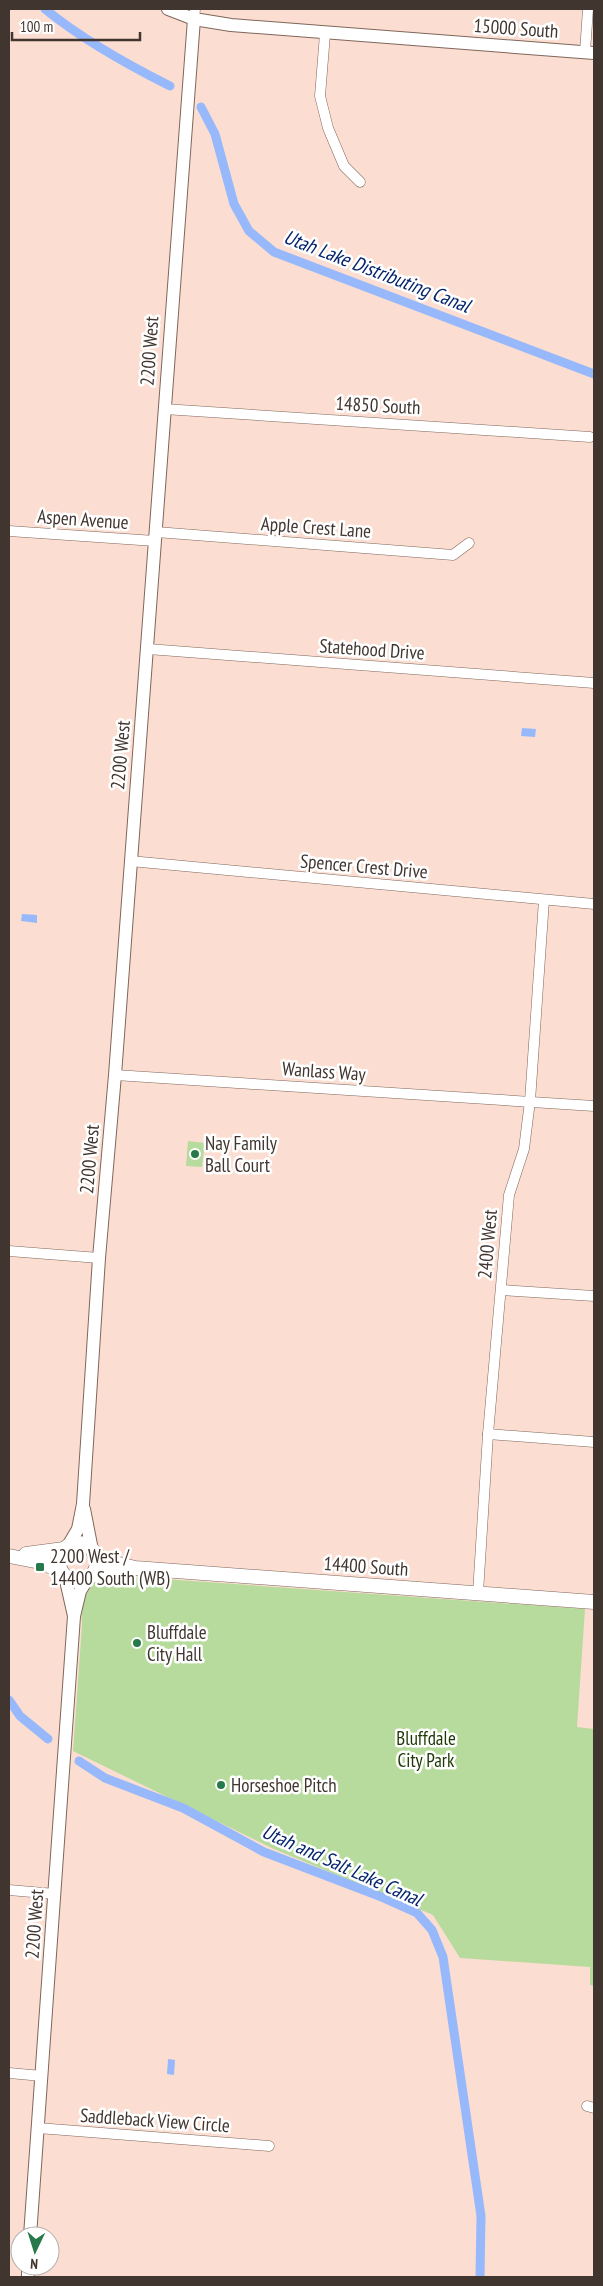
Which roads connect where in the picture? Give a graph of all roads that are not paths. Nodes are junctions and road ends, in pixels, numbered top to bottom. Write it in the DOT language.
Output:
graph roads {
  1 [pos="168,9"];
  2 [pos="588,9"];
  3 [pos="195,14"];
  4 [pos="325,34"];
  5 [pos="590,52"];
  6 [pos="360,182"];
  7 [pos="164,409"];
  8 [pos="590,437"];
  9 [pos="9,531"];
  10 [pos="155,537"];
  11 [pos="469,544"];
  12 [pos="148,649"];
  13 [pos="594,683"];
  14 [pos="130,861"];
  15 [pos="544,900"];
  16 [pos="594,904"];
  17 [pos="115,1075"];
  18 [pos="530,1101"];
  19 [pos="594,1106"];
  20 [pos="9,1251"];
  21 [pos="99,1258"];
  22 [pos="501,1290"];
  23 [pos="594,1296"];
  24 [pos="488,1434"];
  25 [pos="594,1442"];
  26 [pos="83,1504"];
  27 [pos="66,1547"];
  28 [pos="93,1552"];
  29 [pos="11,1556"];
  30 [pos="135,1568"];
  31 [pos="63,1574"];
  32 [pos="89,1577"];
  33 [pos="478,1593"];
  34 [pos="594,1602"];
  35 [pos="74,1616"];
  36 [pos="9,1890"];
  37 [pos="55,1894"];
  38 [pos="9,2073"];
  39 [pos="42,2076"];
  40 [pos="38,2128"];
  41 [pos="269,2146"];
  42 [pos="31,2226"];
  1 -- 3 [label="street, 15000 South"];
  2 -- 5 [label="street"];
  3 -- 4 [label="street, 15000 South"];
  3 -- 7 [label="street, 2200 West"];
  4 -- 5 [label="street, 15000 South"];
  4 -- 6 [label="street"];
  7 -- 8 [label="street, 14850 South"];
  7 -- 10 [label="street, 2200 West"];
  9 -- 10 [label="street, Aspen Avenue"];
  10 -- 11 [label="street, Apple Crest Lane"];
  10 -- 12 [label="street, 2200 West"];
  12 -- 13 [label="street, Statehood Drive"];
  12 -- 14 [label="street, 2200 West"];
  14 -- 15 [label="street, Spencer Crest Drive"];
  14 -- 17 [label="street, 2200 West"];
  15 -- 16 [label="street, Spencer Crest Drive"];
  15 -- 18 [label="street, 2400 West"];
  17 -- 18 [label="street, Wanlass Way"];
  17 -- 21 [label="street, 2200 West"];
  18 -- 19 [label="street, Wanlass Way"];
  18 -- 22 [label="street, 2400 West"];
  20 -- 21 [label="street"];
  21 -- 26 [label="street, 2200 West"];
  22 -- 23 [label="street"];
  22 -- 24 [label="street, 2400 West"];
  24 -- 25 [label="street"];
  24 -- 33 [label="street, 2400 West"];
  26 -- 27 [label="street, 2200 West"];
  26 -- 28 [label="street, 2200 West"];
  27 -- 28 [label="main road"];
  27 -- 29 [label="main road"];
  27 -- 31 [label="main road"];
  28 -- 30 [label="main road, 14400 South"];
  28 -- 32 [label="main road"];
  29 -- 31 [label="main road"];
  30 -- 32 [label="main road, 14400 South"];
  30 -- 33 [label="main road, 14400 South"];
  31 -- 32 [label="main road"];
  31 -- 35 [label="street, 2200 West"];
  32 -- 35 [label="street, 2200 West"];
  33 -- 34 [label="main road, 14400 South"];
  35 -- 37 [label="street, 2200 West"];
  36 -- 37 [label="street"];
  37 -- 39 [label="street, 2200 West"];
  38 -- 39 [label="street"];
  39 -- 40 [label="street, 2200 West"];
  40 -- 41 [label="street, Saddleback View Circle"];
  40 -- 42 [label="street, 2200 West"];
}
